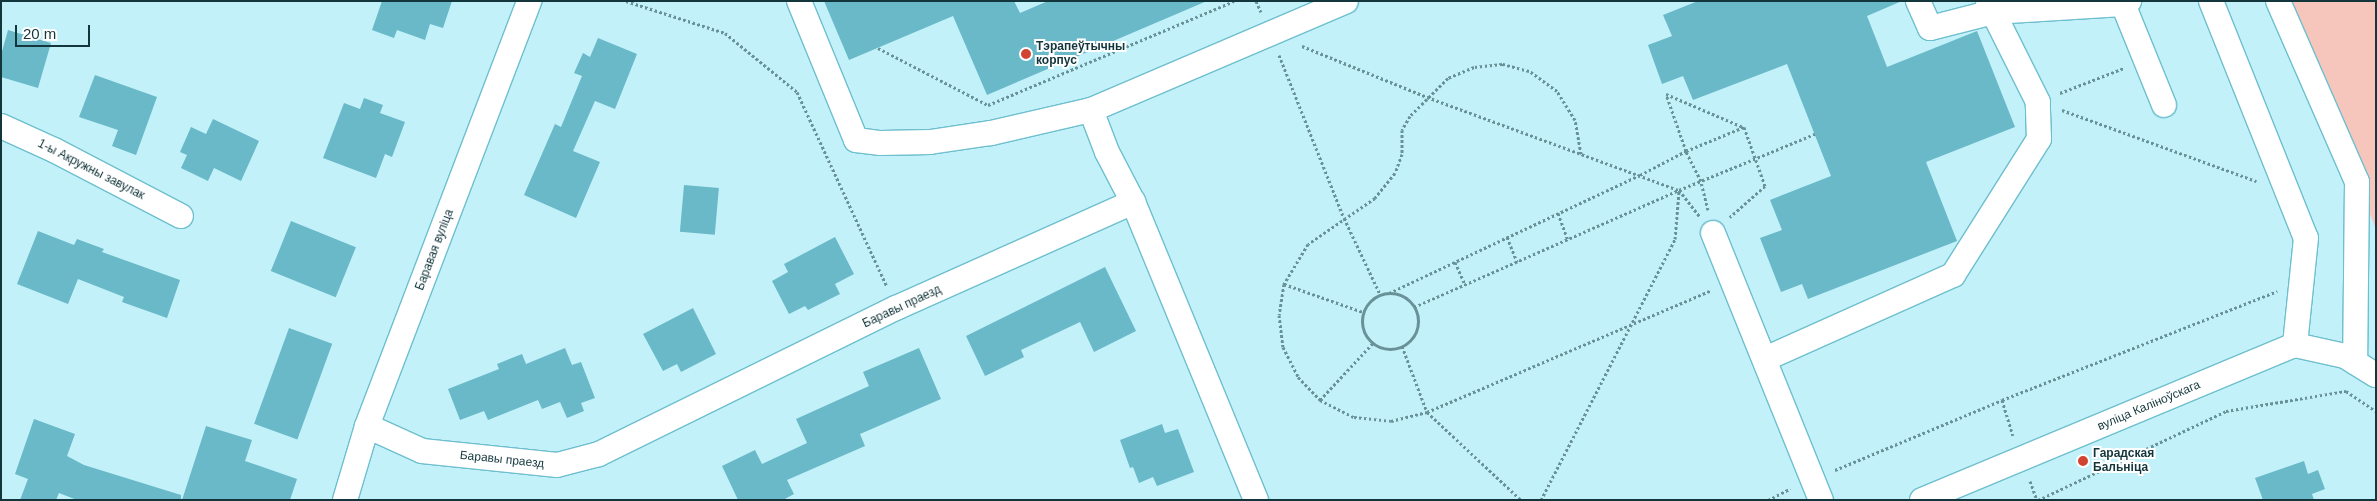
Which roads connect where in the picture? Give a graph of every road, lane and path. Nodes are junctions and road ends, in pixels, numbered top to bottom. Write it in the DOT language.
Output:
graph roads {
  1 [pos="529,1"];
  2 [pos="626,1"];
  3 [pos="799,1"];
  4 [pos="1234,1"];
  5 [pos="1346,1"];
  6 [pos="1918,1"];
  7 [pos="2211,1"];
  8 [pos="2278,1"];
  9 [pos="2126,2"];
  10 [pos="1991,7"];
  11 [pos="1270,33"];
  12 [pos="878,48"];
  13 [pos="2146,60"];
  14 [pos="1427,97"];
  15 [pos="2038,102"];
  16 [pos="2164,105"];
  17 [pos="1091,110"];
  18 [pos="1,126"];
  19 [pos="1744,127"];
  20 [pos="1815,134"];
  21 [pos="1686,151"];
  22 [pos="1581,154"];
  23 [pos="1756,158"];
  24 [pos="1640,175"];
  25 [pos="1701,181"];
  26 [pos="1679,190"];
  27 [pos="2289,193"];
  28 [pos="1133,202"];
  29 [pos="1558,213"];
  30 [pos="181,216"];
  31 [pos="1344,218"];
  32 [pos="1713,233"];
  33 [pos="1507,237"];
  34 [pos="1568,240"];
  35 [pos="1455,262"];
  36 [pos="1517,262"];
  37 [pos="1733,280"];
  38 [pos="2302,282"];
  39 [pos="1284,284"];
  40 [pos="1466,284"];
  41 [pos="1389,293"];
  42 [pos="1380,294"];
  43 [pos="1414,307"];
  44 [pos="896,308"];
  45 [pos="1363,312"];
  46 [pos="1629,326"];
  47 [pos="1373,343"];
  48 [pos="2295,345"];
  49 [pos="1402,346"];
  50 [pos="1765,360"];
  51 [pos="2355,362"];
  52 [pos="2376,375"];
  53 [pos="1320,400"];
  54 [pos="2376,411"];
  55 [pos="1427,412"];
  56 [pos="367,426"];
  57 [pos="1818,489"];
  58 [pos="345,500"];
  59 [pos="1256,500"];
  60 [pos="1521,500"];
  61 [pos="1541,500"];
  62 [pos="1922,500"];
  63 [pos="2038,500"];
  1 -- 56 [label="street, Баравая вуліца"];
  2 -- 44 [label="path"];
  3 -- 17 [label="street"];
  4 -- 12 [label="path"];
  5 -- 11 [label="street"];
  6 -- 10 [label="street"];
  7 -- 27 [label="street"];
  8 -- 51 [label="street"];
  9 -- 10 [label="street"];
  9 -- 13 [label="street"];
  10 -- 15 [label="street"];
  11 -- 14 [label="path"];
  11 -- 17 [label="street"];
  11 -- 31 [label="path"];
  13 -- 15 [label="path"];
  13 -- 16 [label="street"];
  14 -- 22 [label="path"];
  14 -- 22 [label="path"];
  14 -- 31 [label="path"];
  15 -- 27 [label="path"];
  15 -- 50 [label="street"];
  17 -- 28 [label="street"];
  18 -- 30 [label="street, 1-ы Акружны завулак"];
  19 -- 21 [label="path"];
  19 -- 21 [label="path"];
  19 -- 23 [label="path"];
  20 -- 23 [label="path"];
  21 -- 24 [label="path"];
  21 -- 25 [label="path"];
  22 -- 24 [label="path"];
  23 -- 25 [label="path"];
  23 -- 32 [label="path"];
  24 -- 26 [label="path"];
  24 -- 29 [label="path"];
  25 -- 26 [label="path"];
  25 -- 32 [label="path"];
  26 -- 32 [label="path"];
  26 -- 34 [label="path"];
  26 -- 46 [label="path"];
  27 -- 38 [label="street"];
  28 -- 44 [label="street, Баравы праезд"];
  28 -- 59 [label="street"];
  29 -- 33 [label="path"];
  29 -- 34 [label="path"];
  31 -- 39 [label="path"];
  31 -- 42 [label="path"];
  32 -- 37 [label="street"];
  33 -- 35 [label="path"];
  33 -- 36 [label="path"];
  34 -- 36 [label="path"];
  35 -- 40 [label="path"];
  35 -- 41 [label="path"];
  36 -- 40 [label="path"];
  37 -- 46 [label="path"];
  37 -- 50 [label="street"];
  38 -- 48 [label="street"];
  38 -- 57 [label="path"];
  39 -- 45 [label="path"];
  39 -- 53 [label="path"];
  40 -- 43 [label="path"];
  41 -- 42 [label="path"];
  41 -- 43 [label="path"];
  42 -- 45 [label="path"];
  43 -- 49 [label="path"];
  44 -- 56 [label="street, Баравы праезд"];
  45 -- 47 [label="path"];
  46 -- 55 [label="path"];
  46 -- 61 [label="path"];
  47 -- 49 [label="path"];
  47 -- 53 [label="path"];
  48 -- 51 [label="street"];
  48 -- 62 [label="street, вуліца Каліноўскага"];
  49 -- 55 [label="path"];
  50 -- 57 [label="street"];
  51 -- 52 [label="street"];
  53 -- 55 [label="path"];
  54 -- 63 [label="path"];
  55 -- 60 [label="path"];
  56 -- 58 [label="street, Баравая вуліца"];
}
